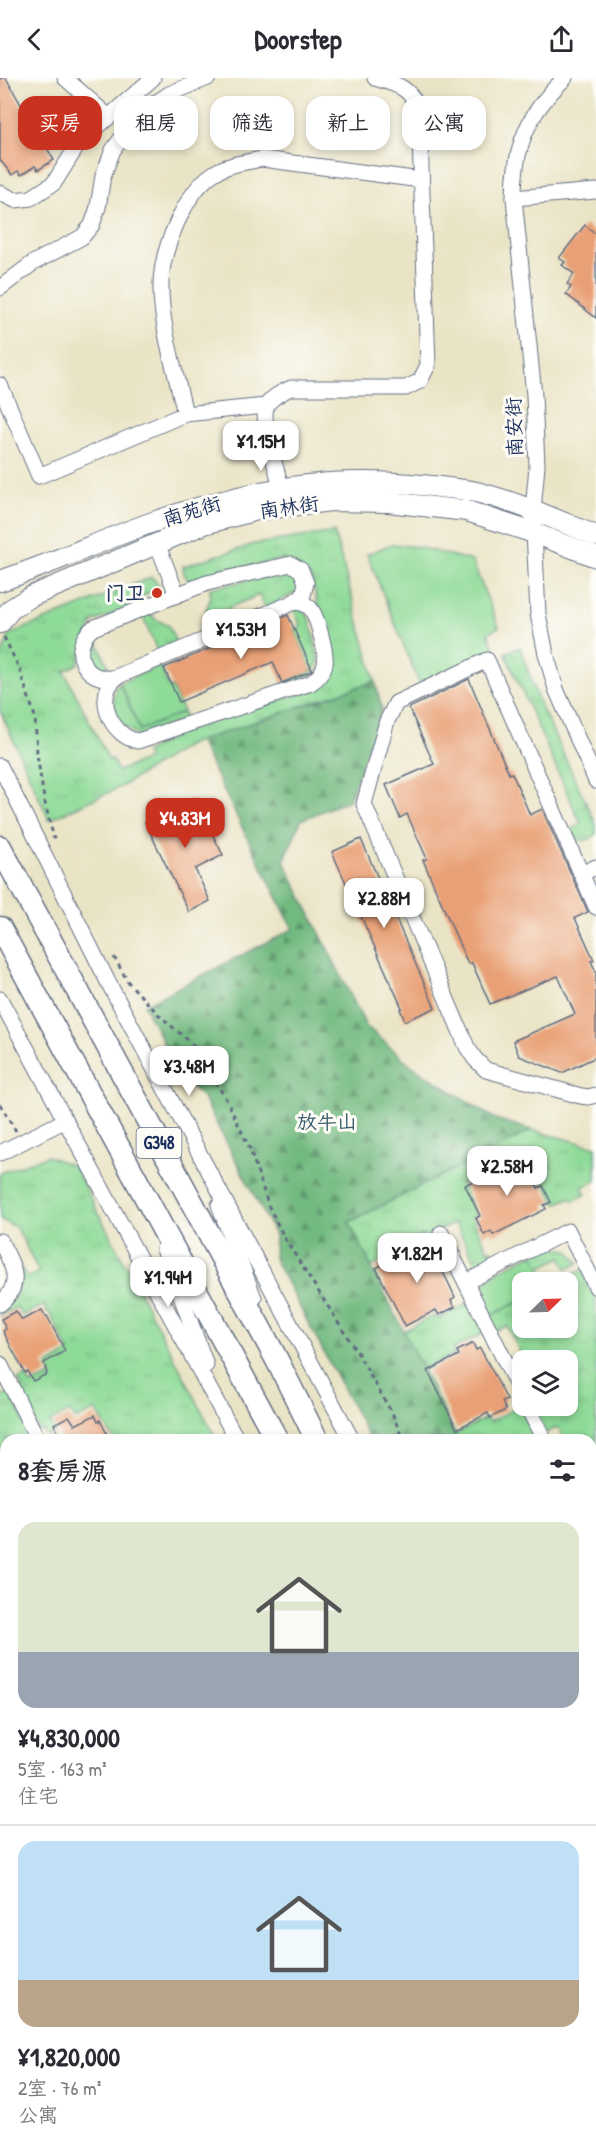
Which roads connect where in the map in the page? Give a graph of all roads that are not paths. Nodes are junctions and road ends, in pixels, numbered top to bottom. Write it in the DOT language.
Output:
graph roads {
  1 [pos="65,78"];
  2 [pos="153,78"];
  3 [pos="208,78"];
  4 [pos="375,78"];
  5 [pos="565,78"];
  6 [pos="109,117"];
  7 [pos="421,180"];
  8 [pos="596,192"];
  9 [pos="0,193"];
  10 [pos="514,198"];
  11 [pos="0,288"];
  12 [pos="0,385"];
  13 [pos="266,406"];
  14 [pos="185,414"];
  15 [pos="281,487"];
  16 [pos="533,510"];
  17 [pos="534,532"];
  18 [pos="596,536"];
  19 [pos="157,543"];
  20 [pos="596,558"];
  21 [pos="306,579"];
  22 [pos="0,581"];
  23 [pos="177,595"];
  24 [pos="292,603"];
  25 [pos="315,615"];
  26 [pos="0,623"];
  27 [pos="83,663"];
  28 [pos="121,675"];
  29 [pos="107,709"];
  30 [pos="0,766"];
  31 [pos="596,781"];
  32 [pos="0,847"];
  33 [pos="596,867"];
  34 [pos="581,874"];
  35 [pos="596,908"];
  36 [pos="0,928"];
  37 [pos="0,999"];
  38 [pos="596,1095"];
  39 [pos="66,1120"];
  40 [pos="197,1147"];
  41 [pos="0,1154"];
  42 [pos="141,1187"];
  43 [pos="441,1233"];
  44 [pos="0,1241"];
  45 [pos="466,1282"];
  46 [pos="596,1287"];
  47 [pos="0,1304"];
  48 [pos="277,1360"];
  49 [pos="0,1364"];
  50 [pos="512,1375"];
  51 [pos="532,1416"];
  52 [pos="226,1417"];
  53 [pos="35,1434"];
  54 [pos="234,1434"];
  55 [pos="274,1434"];
  56 [pos="314,1434"];
  57 [pos="349,1434"];
  58 [pos="541,1434"];
  1 -- 6 [label="street"];
  2 -- 6 [label="street"];
  3 -- 11 [label="street"];
  4 -- 7 [label="street"];
  5 -- 10 [label="street, 南安街"];
  6 -- 9 [label="street"];
  7 -- 13 [label="street"];
  7 -- 14 [label="street"];
  8 -- 10 [label="street"];
  10 -- 16 [label="street, 南安街"];
  12 -- 14 [label="street"];
  13 -- 14 [label="street"];
  13 -- 15 [label="street"];
  15 -- 16 [label="main road, 南苑街"];
  15 -- 22 [label="main road, 南苑街"];
  16 -- 17 [label="street, 南安街"];
  16 -- 18 [label="main road"];
  17 -- 19 [label="main road, 南林街"];
  17 -- 20 [label="main road, 南林街"];
  17 -- 31 [label="street, 南安街"];
  19 -- 23 [label="street"];
  19 -- 26 [label="main road, 南林街"];
  21 -- 23 [label="street"];
  21 -- 24 [label="street"];
  21 -- 25 [label="street"];
  23 -- 27 [label="street"];
  24 -- 25 [label="street"];
  24 -- 28 [label="street"];
  25 -- 29 [label="street"];
  27 -- 28 [label="street"];
  27 -- 29 [label="street"];
  28 -- 29 [label="street"];
  30 -- 40 [label="street"];
  32 -- 48 [label="highway, G348"];
  33 -- 34 [label="street"];
  34 -- 35 [label="street"];
  34 -- 38 [label="street"];
  36 -- 42 [label="highway, G348"];
  37 -- 39 [label="street"];
  39 -- 41 [label="street"];
  39 -- 52 [label="street"];
  40 -- 48 [label="street"];
  40 -- 57 [label="street"];
  42 -- 52 [label="street"];
  42 -- 55 [label="highway, G348"];
  43 -- 45 [label="street"];
  44 -- 47 [label="street"];
  45 -- 46 [label="street"];
  45 -- 50 [label="street"];
  48 -- 56 [label="highway, G348"];
  49 -- 53 [label="street"];
  51 -- 58 [label="street"];
  52 -- 54 [label="street"];
}
